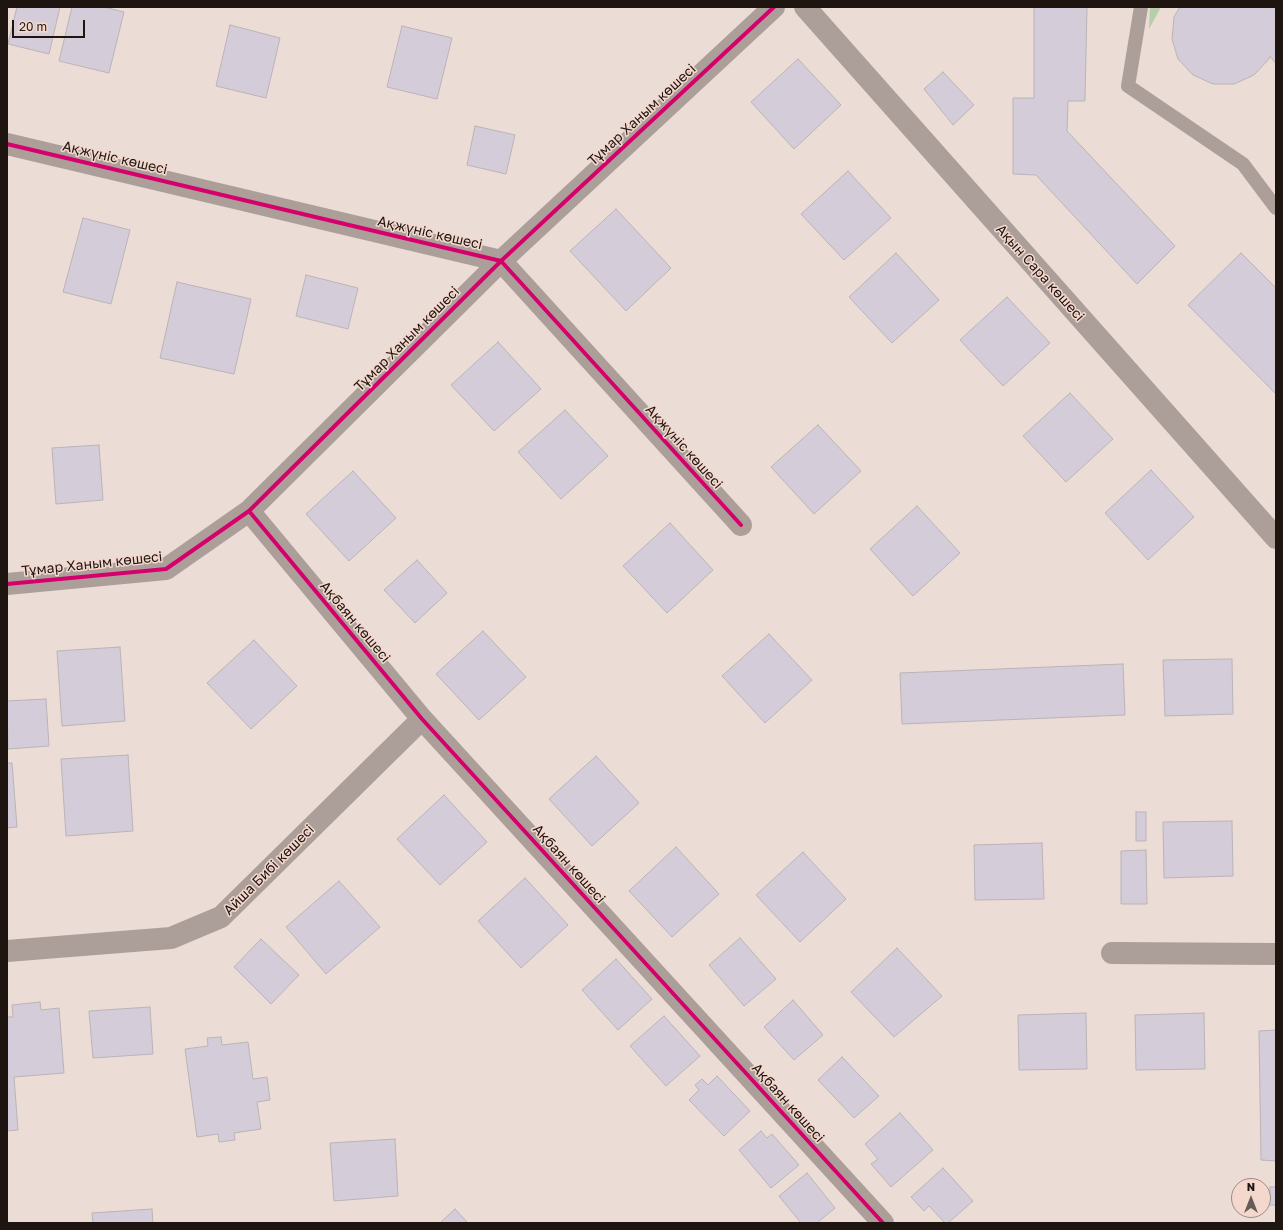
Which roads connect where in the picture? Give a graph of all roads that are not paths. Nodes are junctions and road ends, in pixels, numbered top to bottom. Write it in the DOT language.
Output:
graph roads {
  1 [pos="774,7"];
  2 [pos="805,7"];
  3 [pos="1141,7"];
  4 [pos="7,144"];
  5 [pos="1276,208"];
  6 [pos="501,262"];
  7 [pos="249,511"];
  8 [pos="741,525"];
  9 [pos="1276,538"];
  10 [pos="7,584"];
  11 [pos="422,719"];
  12 [pos="7,951"];
  13 [pos="1112,953"];
  14 [pos="1276,954"];
  15 [pos="883,1223"];
  1 -- 6 [label="street, Тұмар Ханым көшесі"];
  2 -- 9 [label="street, Ақын Сара көшесі"];
  3 -- 5 [label="lane"];
  4 -- 6 [label="street, Ақжүніс көшесі"];
  6 -- 7 [label="street, Тұмар Ханым көшесі"];
  6 -- 8 [label="street, Ақжүніс көшесі"];
  7 -- 10 [label="street, Тұмар Ханым көшесі"];
  7 -- 11 [label="street, Ақбаян көшесі"];
  11 -- 12 [label="street, Айша Бибі көшесі"];
  11 -- 15 [label="street, Ақбаян көшесі"];
  13 -- 14 [label="street"];
}
